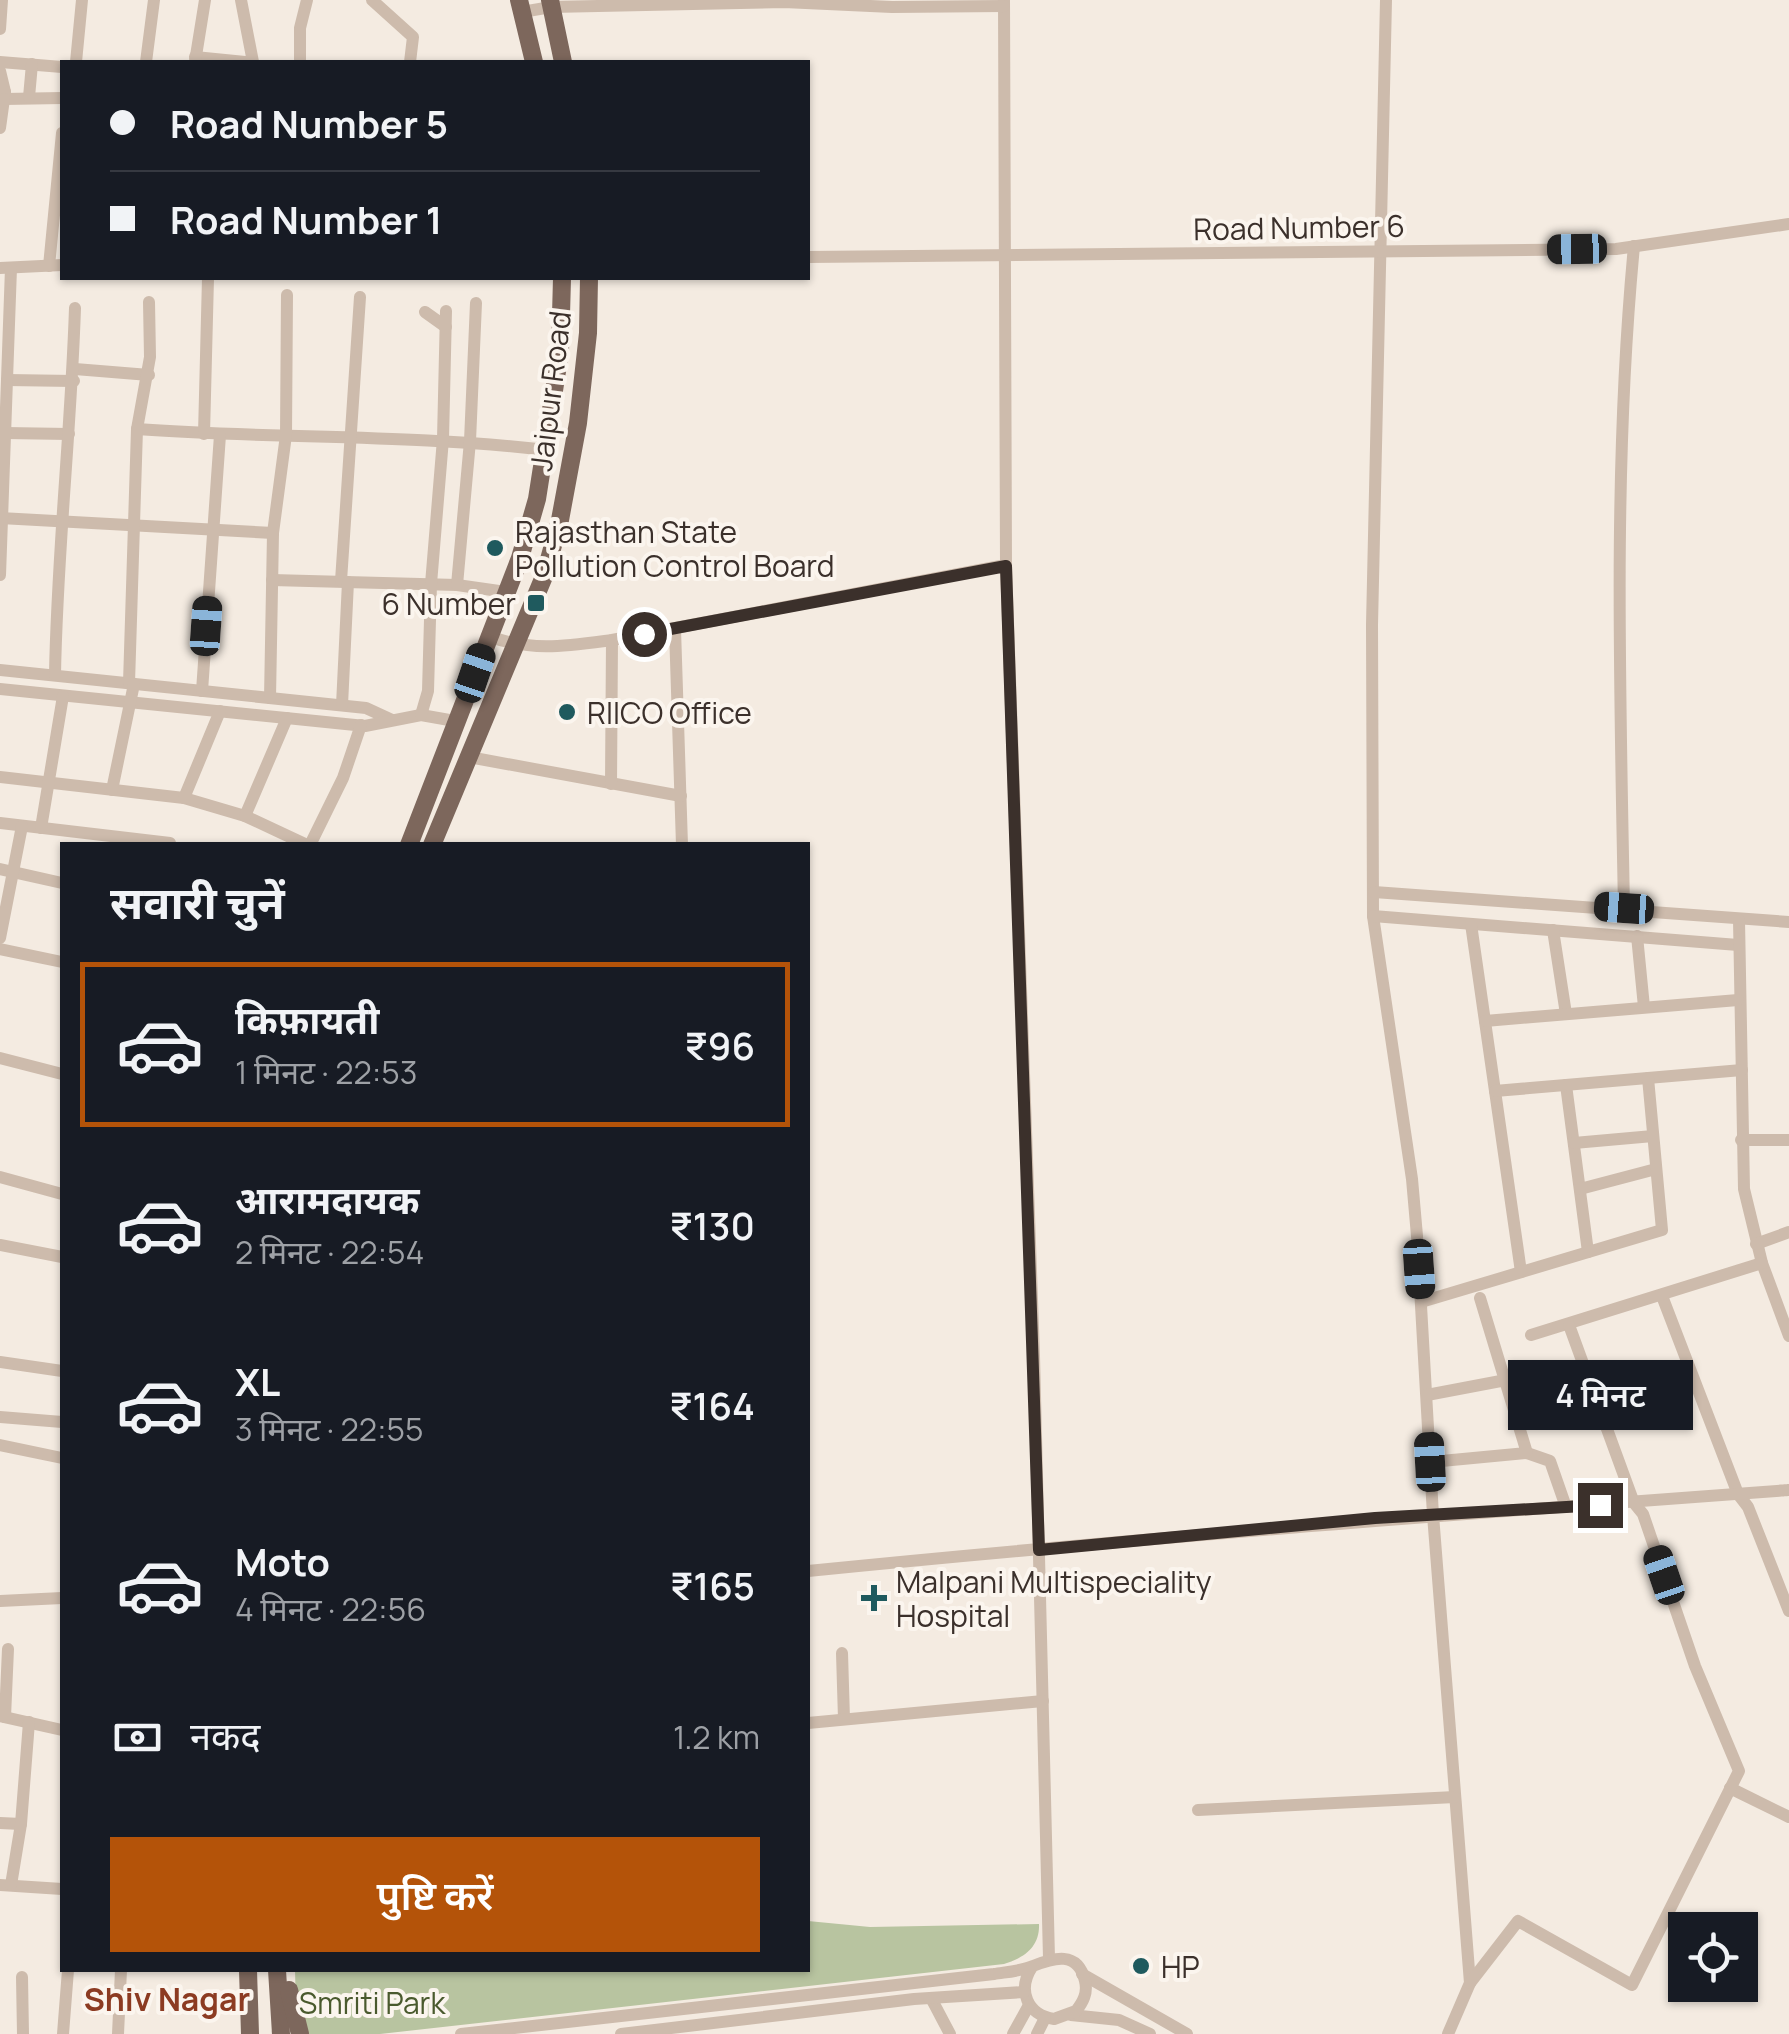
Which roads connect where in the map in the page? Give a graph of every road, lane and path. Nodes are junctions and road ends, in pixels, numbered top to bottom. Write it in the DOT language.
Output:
graph roads {
  1 [pos="2,0"];
  2 [pos="82,0"];
  3 [pos="154,0"];
  4 [pos="205,0"];
  5 [pos="242,0"];
  6 [pos="298,0"];
  7 [pos="307,0"];
  8 [pos="372,0"];
  9 [pos="1386,0"];
  10 [pos="550,3"];
  11 [pos="1004,3"];
  12 [pos="520,6"];
  13 [pos="300,28"];
  14 [pos="0,29"];
  15 [pos="76,60"];
  16 [pos="146,60"];
  17 [pos="195,60"];
  18 [pos="254,60"];
  19 [pos="300,60"];
  20 [pos="410,60"];
  21 [pos="534,60"];
  22 [pos="563,60"];
  23 [pos="0,62"];
  24 [pos="32,64"];
  25 [pos="60,67"];
  26 [pos="0,70"];
  27 [pos="3,94"];
  28 [pos="29,97"];
  29 [pos="60,98"];
  30 [pos="0,128"];
  31 [pos="60,177"];
  32 [pos="1789,224"];
  33 [pos="1634,246"];
  34 [pos="1381,252"];
  35 [pos="1005,255"];
  36 [pos="810,257"];
  37 [pos="56,266"];
  38 [pos="6,268"];
  39 [pos="208,280"];
  40 [pos="562,280"];
  41 [pos="589,280"];
  42 [pos="286,295"];
  43 [pos="360,297"];
  44 [pos="149,302"];
  45 [pos="476,303"];
  46 [pos="75,308"];
  47 [pos="446,311"];
  48 [pos="426,312"];
  49 [pos="446,327"];
  50 [pos="74,375"];
  51 [pos="148,375"];
  52 [pos="7,380"];
  53 [pos="136,429"];
  54 [pos="5,434"];
  55 [pos="68,434"];
  56 [pos="204,434"];
  57 [pos="220,435"];
  58 [pos="286,435"];
  59 [pos="350,438"];
  60 [pos="442,439"];
  61 [pos="470,441"];
  62 [pos="547,450"];
  63 [pos="1,518"];
  64 [pos="60,520"];
  65 [pos="132,525"];
  66 [pos="213,530"];
  67 [pos="273,533"];
  68 [pos="1006,566"];
  69 [pos="0,575"];
  70 [pos="272,580"];
  71 [pos="345,582"];
  72 [pos="431,584"];
  73 [pos="457,585"];
  74 [pos="506,592"];
  75 [pos="675,629"];
  76 [pos="488,636"];
  77 [pos="612,640"];
  78 [pos="516,646"];
  79 [pos="0,670"];
  80 [pos="54,676"];
  81 [pos="131,684"];
  82 [pos="0,689"];
  83 [pos="202,691"];
  84 [pos="64,696"];
  85 [pos="272,698"];
  86 [pos="130,702"];
  87 [pos="342,706"];
  88 [pos="220,711"];
  89 [pos="422,715"];
  90 [pos="271,716"];
  91 [pos="287,718"];
  92 [pos="392,720"];
  93 [pos="455,721"];
  94 [pos="361,725"];
  95 [pos="470,758"];
  96 [pos="440,767"];
  97 [pos="0,776"];
  98 [pos="47,782"];
  99 [pos="610,784"];
  100 [pos="112,790"];
  101 [pos="681,796"];
  102 [pos="184,798"];
  103 [pos="245,816"];
  104 [pos="0,823"];
  105 [pos="22,826"];
  106 [pos="41,828"];
  107 [pos="275,838"];
  108 [pos="161,842"];
  109 [pos="311,842"];
  110 [pos="401,842"];
  111 [pos="410,842"];
  112 [pos="433,842"];
  113 [pos="682,842"];
  114 [pos="7,871"];
  115 [pos="60,883"];
  116 [pos="1374,892"];
  117 [pos="1624,908"];
  118 [pos="1374,916"];
  119 [pos="1738,920"];
  120 [pos="1789,922"];
  121 [pos="1471,924"];
  122 [pos="1553,930"];
  123 [pos="1637,936"];
  124 [pos="0,938"];
  125 [pos="1738,945"];
  126 [pos="0,948"];
  127 [pos="60,962"];
  128 [pos="1738,1000"];
  129 [pos="1644,1007"];
  130 [pos="1566,1014"];
  131 [pos="1485,1021"];
  132 [pos="0,1058"];
  133 [pos="1742,1070"];
  134 [pos="60,1073"];
  135 [pos="1648,1078"];
  136 [pos="1566,1084"];
  137 [pos="1495,1091"];
  138 [pos="1653,1136"];
  139 [pos="1741,1140"];
  140 [pos="1789,1140"];
  141 [pos="1574,1143"];
  142 [pos="1656,1170"];
  143 [pos="0,1177"];
  144 [pos="1580,1190"];
  145 [pos="60,1193"];
  146 [pos="1789,1232"];
  147 [pos="1756,1244"];
  148 [pos="0,1245"];
  149 [pos="1588,1252"];
  150 [pos="60,1257"];
  151 [pos="1762,1263"];
  152 [pos="1521,1272"];
  153 [pos="1662,1296"];
  154 [pos="1480,1298"];
  155 [pos="1421,1302"];
  156 [pos="1786,1319"];
  157 [pos="1569,1324"];
  158 [pos="1531,1335"];
  159 [pos="1789,1336"];
  160 [pos="0,1362"];
  161 [pos="60,1371"];
  162 [pos="1506,1380"];
  163 [pos="1427,1394"];
  164 [pos="0,1417"];
  165 [pos="60,1422"];
  166 [pos="0,1444"];
  167 [pos="1527,1453"];
  168 [pos="60,1458"];
  169 [pos="1430,1462"];
  170 [pos="1789,1490"];
  171 [pos="1738,1494"];
  172 [pos="1634,1503"];
  173 [pos="1566,1507"];
  174 [pos="1433,1516"];
  175 [pos="1039,1550"];
  176 [pos="810,1571"];
  177 [pos="60,1598"];
  178 [pos="0,1601"];
  179 [pos="1789,1611"];
  180 [pos="8,1648"];
  181 [pos="842,1654"];
  182 [pos="1043,1700"];
  183 [pos="2,1716"];
  184 [pos="844,1720"];
  185 [pos="30,1722"];
  186 [pos="810,1723"];
  187 [pos="60,1730"];
  188 [pos="1730,1788"];
  189 [pos="1455,1797"];
  190 [pos="1198,1810"];
  191 [pos="1789,1817"];
  192 [pos="0,1822"];
  193 [pos="22,1824"];
  194 [pos="6,1885"];
  195 [pos="60,1889"];
  196 [pos="1049,1958"];
  197 [pos="1032,1968"];
  198 [pos="68,1972"];
  199 [pos="122,1972"];
  200 [pos="244,1972"];
  201 [pos="1082,1974"];
  202 [pos="278,1975"];
  203 [pos="22,1977"];
  204 [pos="1470,1983"];
  205 [pos="931,1998"];
  206 [pos="1026,1999"];
  207 [pos="726,2004"];
  208 [pos="1071,2015"];
  209 [pos="1045,2018"];
  210 [pos="728,2028"];
  211 [pos="24,2034"];
  212 [pos="63,2034"];
  213 [pos="118,2034"];
  214 [pos="247,2034"];
  215 [pos="281,2034"];
  216 [pos="300,2034"];
  217 [pos="460,2034"];
  218 [pos="621,2034"];
  219 [pos="950,2034"];
  220 [pos="1013,2034"];
  221 [pos="1037,2034"];
  222 [pos="1150,2034"];
  223 [pos="1187,2034"];
  224 [pos="1448,2034"];
  1 -- 14 [label="street"];
  2 -- 15 [label="street"];
  3 -- 16 [label="street"];
  4 -- 17 [label="street"];
  5 -- 18 [label="street"];
  6 -- 13 [label="street"];
  7 -- 13 [label="street"];
  8 -- 20 [label="street"];
  9 -- 34 [label="street"];
  10 -- 11 [label="street"];
  10 -- 12 [label="street"];
  10 -- 22 [label="main road"];
  11 -- 35 [label="street"];
  12 -- 21 [label="main road"];
  13 -- 19 [label="street"];
  23 -- 24 [label="street"];
  24 -- 25 [label="street"];
  24 -- 28 [label="street"];
  26 -- 27 [label="street"];
  27 -- 28 [label="street"];
  27 -- 30 [label="street"];
  28 -- 29 [label="street"];
  31 -- 37 [label="street"];
  32 -- 33 [label="street, Road Number 6"];
  33 -- 34 [label="street, Road Number 6"];
  33 -- 117 [label="street"];
  34 -- 35 [label="street, Road Number 6"];
  34 -- 116 [label="street"];
  35 -- 36 [label="street, Road Number 6"];
  35 -- 68 [label="street"];
  37 -- 38 [label="street"];
  38 -- 52 [label="street"];
  39 -- 56 [label="street"];
  40 -- 62 [label="main road"];
  41 -- 78 [label="main road, Jaipur Road"];
  42 -- 58 [label="street"];
  43 -- 59 [label="street"];
  44 -- 51 [label="street"];
  45 -- 61 [label="street"];
  46 -- 50 [label="street"];
  47 -- 49 [label="street"];
  48 -- 49 [label="street"];
  49 -- 60 [label="street"];
  50 -- 51 [label="street"];
  50 -- 52 [label="street"];
  50 -- 55 [label="street"];
  51 -- 53 [label="street"];
  52 -- 54 [label="street"];
  53 -- 56 [label="street"];
  53 -- 65 [label="street"];
  54 -- 55 [label="street"];
  54 -- 63 [label="street"];
  55 -- 64 [label="street"];
  56 -- 57 [label="street"];
  57 -- 58 [label="street"];
  57 -- 66 [label="street"];
  58 -- 59 [label="street"];
  58 -- 67 [label="street"];
  59 -- 60 [label="street"];
  59 -- 71 [label="street"];
  60 -- 61 [label="street"];
  60 -- 72 [label="street"];
  61 -- 62 [label="street"];
  61 -- 73 [label="street"];
  62 -- 74 [label="main road"];
  63 -- 64 [label="street"];
  63 -- 69 [label="street"];
  64 -- 65 [label="street"];
  64 -- 80 [label="street"];
  65 -- 66 [label="street"];
  65 -- 81 [label="street"];
  66 -- 67 [label="street"];
  66 -- 83 [label="street"];
  67 -- 70 [label="street"];
  68 -- 75 [label="street"];
  68 -- 175 [label="street"];
  70 -- 71 [label="street"];
  70 -- 85 [label="street"];
  71 -- 72 [label="street"];
  71 -- 87 [label="street"];
  72 -- 73 [label="street"];
  72 -- 89 [label="street"];
  73 -- 74 [label="street"];
  74 -- 76 [label="main road"];
  75 -- 77 [label="street"];
  75 -- 101 [label="street"];
  76 -- 78 [label="street"];
  76 -- 93 [label="main road"];
  77 -- 78 [label="street"];
  77 -- 99 [label="street"];
  78 -- 95 [label="main road, Jaipur Road"];
  79 -- 80 [label="street"];
  80 -- 81 [label="street"];
  81 -- 83 [label="street"];
  81 -- 86 [label="street"];
  82 -- 84 [label="street"];
  83 -- 85 [label="street"];
  84 -- 86 [label="street"];
  84 -- 98 [label="street"];
  85 -- 87 [label="street"];
  85 -- 90 [label="street"];
  86 -- 88 [label="street"];
  86 -- 100 [label="street"];
  87 -- 92 [label="street"];
  88 -- 90 [label="street"];
  88 -- 102 [label="street"];
  89 -- 92 [label="street"];
  89 -- 93 [label="street"];
  90 -- 91 [label="street"];
  91 -- 94 [label="street"];
  91 -- 103 [label="street"];
  92 -- 94 [label="street"];
  93 -- 96 [label="main road"];
  94 -- 109 [label="street"];
  95 -- 99 [label="street"];
  95 -- 112 [label="main road, Jaipur Road"];
  96 -- 110 [label="street"];
  96 -- 111 [label="main road"];
  97 -- 98 [label="street"];
  98 -- 100 [label="street"];
  98 -- 106 [label="street"];
  99 -- 101 [label="street"];
  100 -- 102 [label="street"];
  101 -- 113 [label="street"];
  102 -- 103 [label="street"];
  103 -- 107 [label="street"];
  104 -- 105 [label="street"];
  105 -- 106 [label="street"];
  105 -- 114 [label="street"];
  106 -- 108 [label="street"];
  114 -- 115 [label="street"];
  114 -- 124 [label="street"];
  116 -- 117 [label="street"];
  116 -- 118 [label="street"];
  117 -- 119 [label="street"];
  118 -- 121 [label="street"];
  118 -- 155 [label="street"];
  119 -- 120 [label="street"];
  119 -- 125 [label="street"];
  121 -- 122 [label="street"];
  121 -- 131 [label="street"];
  122 -- 123 [label="street"];
  122 -- 130 [label="street"];
  123 -- 125 [label="street"];
  123 -- 129 [label="street"];
  125 -- 128 [label="street"];
  126 -- 127 [label="street"];
  128 -- 129 [label="street"];
  128 -- 133 [label="street"];
  129 -- 130 [label="street"];
  130 -- 131 [label="street"];
  131 -- 137 [label="street"];
  132 -- 134 [label="street"];
  133 -- 135 [label="street"];
  133 -- 139 [label="street"];
  135 -- 136 [label="street"];
  135 -- 138 [label="street"];
  136 -- 137 [label="street"];
  136 -- 141 [label="street"];
  137 -- 152 [label="street"];
  138 -- 141 [label="street"];
  138 -- 142 [label="street"];
  139 -- 140 [label="street"];
  139 -- 147 [label="street"];
  141 -- 144 [label="street"];
  142 -- 144 [label="street"];
  142 -- 149 [label="street"];
  143 -- 145 [label="street"];
  144 -- 149 [label="street"];
  146 -- 147 [label="street"];
  147 -- 151 [label="street"];
  148 -- 150 [label="street"];
  149 -- 152 [label="street"];
  151 -- 153 [label="street"];
  151 -- 156 [label="street"];
  152 -- 155 [label="street"];
  153 -- 157 [label="street"];
  153 -- 171 [label="street"];
  154 -- 162 [label="street"];
  155 -- 163 [label="street"];
  156 -- 159 [label="street"];
  157 -- 158 [label="street"];
  157 -- 172 [label="street"];
  160 -- 161 [label="street"];
  162 -- 163 [label="street"];
  162 -- 167 [label="street"];
  163 -- 169 [label="street"];
  164 -- 165 [label="street"];
  166 -- 168 [label="street"];
  167 -- 169 [label="street"];
  167 -- 173 [label="street"];
  169 -- 174 [label="street"];
  170 -- 171 [label="street"];
  171 -- 172 [label="street"];
  171 -- 179 [label="street"];
  172 -- 173 [label="street"];
  172 -- 188 [label="street"];
  173 -- 174 [label="street"];
  174 -- 175 [label="street"];
  174 -- 189 [label="street"];
  175 -- 176 [label="street"];
  175 -- 182 [label="street"];
  177 -- 178 [label="street"];
  180 -- 183 [label="street"];
  181 -- 184 [label="street"];
  182 -- 184 [label="street"];
  182 -- 196 [label="street"];
  183 -- 185 [label="street"];
  184 -- 186 [label="street"];
  185 -- 187 [label="street"];
  185 -- 193 [label="street"];
  188 -- 191 [label="street"];
  188 -- 204 [label="street"];
  189 -- 190 [label="street"];
  189 -- 204 [label="street"];
  192 -- 193 [label="street"];
  193 -- 194 [label="street"];
  194 -- 195 [label="street"];
  196 -- 197 [label="street"];
  196 -- 201 [label="street"];
  197 -- 206 [label="street"];
  197 -- 207 [label="street"];
  198 -- 212 [label="street"];
  199 -- 213 [label="street"];
  200 -- 214 [label="main road"];
  201 -- 208 [label="street"];
  201 -- 223 [label="street"];
  202 -- 215 [label="main road"];
  202 -- 216 [label="main road"];
  203 -- 211 [label="street"];
  204 -- 224 [label="street"];
  205 -- 206 [label="street"];
  205 -- 210 [label="street"];
  205 -- 219 [label="street"];
  206 -- 209 [label="street"];
  206 -- 220 [label="street"];
  207 -- 210 [label="street"];
  207 -- 217 [label="street"];
  208 -- 209 [label="street"];
  208 -- 222 [label="street"];
  209 -- 221 [label="street"];
  210 -- 218 [label="street"];
}
